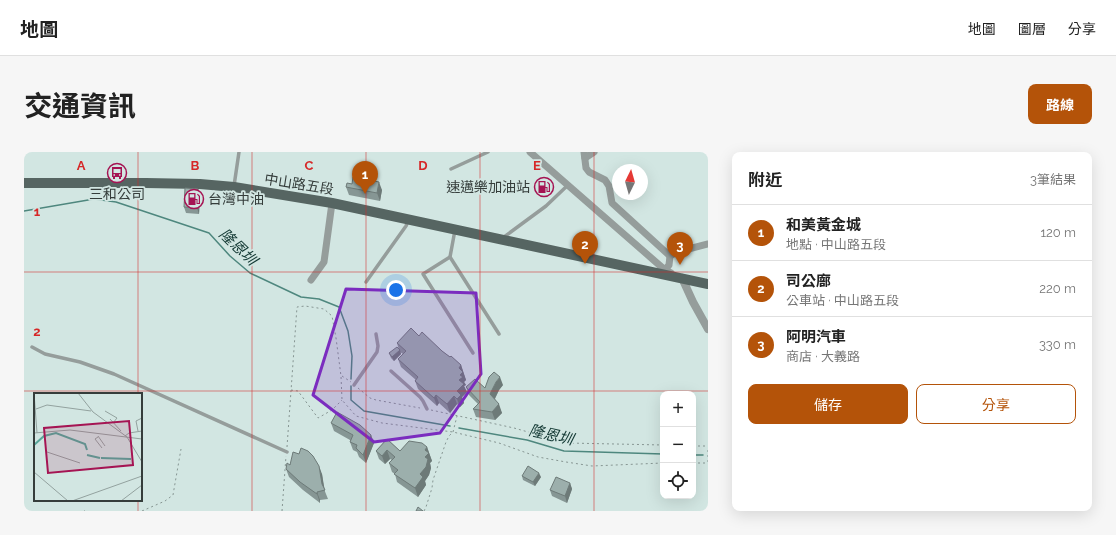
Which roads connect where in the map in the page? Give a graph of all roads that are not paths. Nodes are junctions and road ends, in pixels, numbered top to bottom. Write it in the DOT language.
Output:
graph roads {
  1 [pos="239,152"];
  2 [pos="488,152"];
  3 [pos="530,152"];
  4 [pos="594,152"];
  5 [pos="585,155"];
  6 [pos="450,169"];
  7 [pos="24,183"];
  8 [pos="568,185"];
  9 [pos="234,188"];
  10 [pos="332,203"];
  11 [pos="408,219"];
  12 [pos="456,230"];
  13 [pos="501,239"];
  14 [pos="708,244"];
  15 [pos="670,256"];
  16 [pos="450,257"];
  17 [pos="665,270"];
  18 [pos="682,278"];
  19 [pos="311,280"];
  20 [pos="366,282"];
  21 [pos="708,284"];
  22 [pos="708,329"];
  23 [pos="376,334"];
  24 [pos="499,334"];
  25 [pos="32,347"];
  26 [pos="473,353"];
  27 [pos="391,371"];
  28 [pos="354,385"];
  29 [pos="427,409"];
  30 [pos="286,452"];
  1 -- 9 [label="lane"];
  2 -- 6 [label="lane"];
  3 -- 8 [label="street"];
  4 -- 5 [label="street"];
  5 -- 15 [label="street"];
  7 -- 9 [label="main road, 中山路五段"];
  8 -- 13 [label="lane"];
  8 -- 17 [label="street"];
  9 -- 10 [label="main road, 中山路五段"];
  10 -- 11 [label="main road, 中山路五段"];
  10 -- 19 [label="street"];
  11 -- 12 [label="main road, 中山路五段"];
  11 -- 20 [label="lane"];
  12 -- 13 [label="main road, 中山路五段"];
  12 -- 16 [label="lane"];
  13 -- 18 [label="main road, 中山路五段"];
  14 -- 15 [label="street"];
  15 -- 17 [label="street"];
  16 -- 24 [label="lane"];
  16 -- 26 [label="lane"];
  17 -- 18 [label="street"];
  18 -- 21 [label="main road, 中山路五段"];
  18 -- 22 [label="street"];
  23 -- 28 [label="lane"];
  25 -- 30 [label="lane"];
  27 -- 29 [label="lane"];
}
